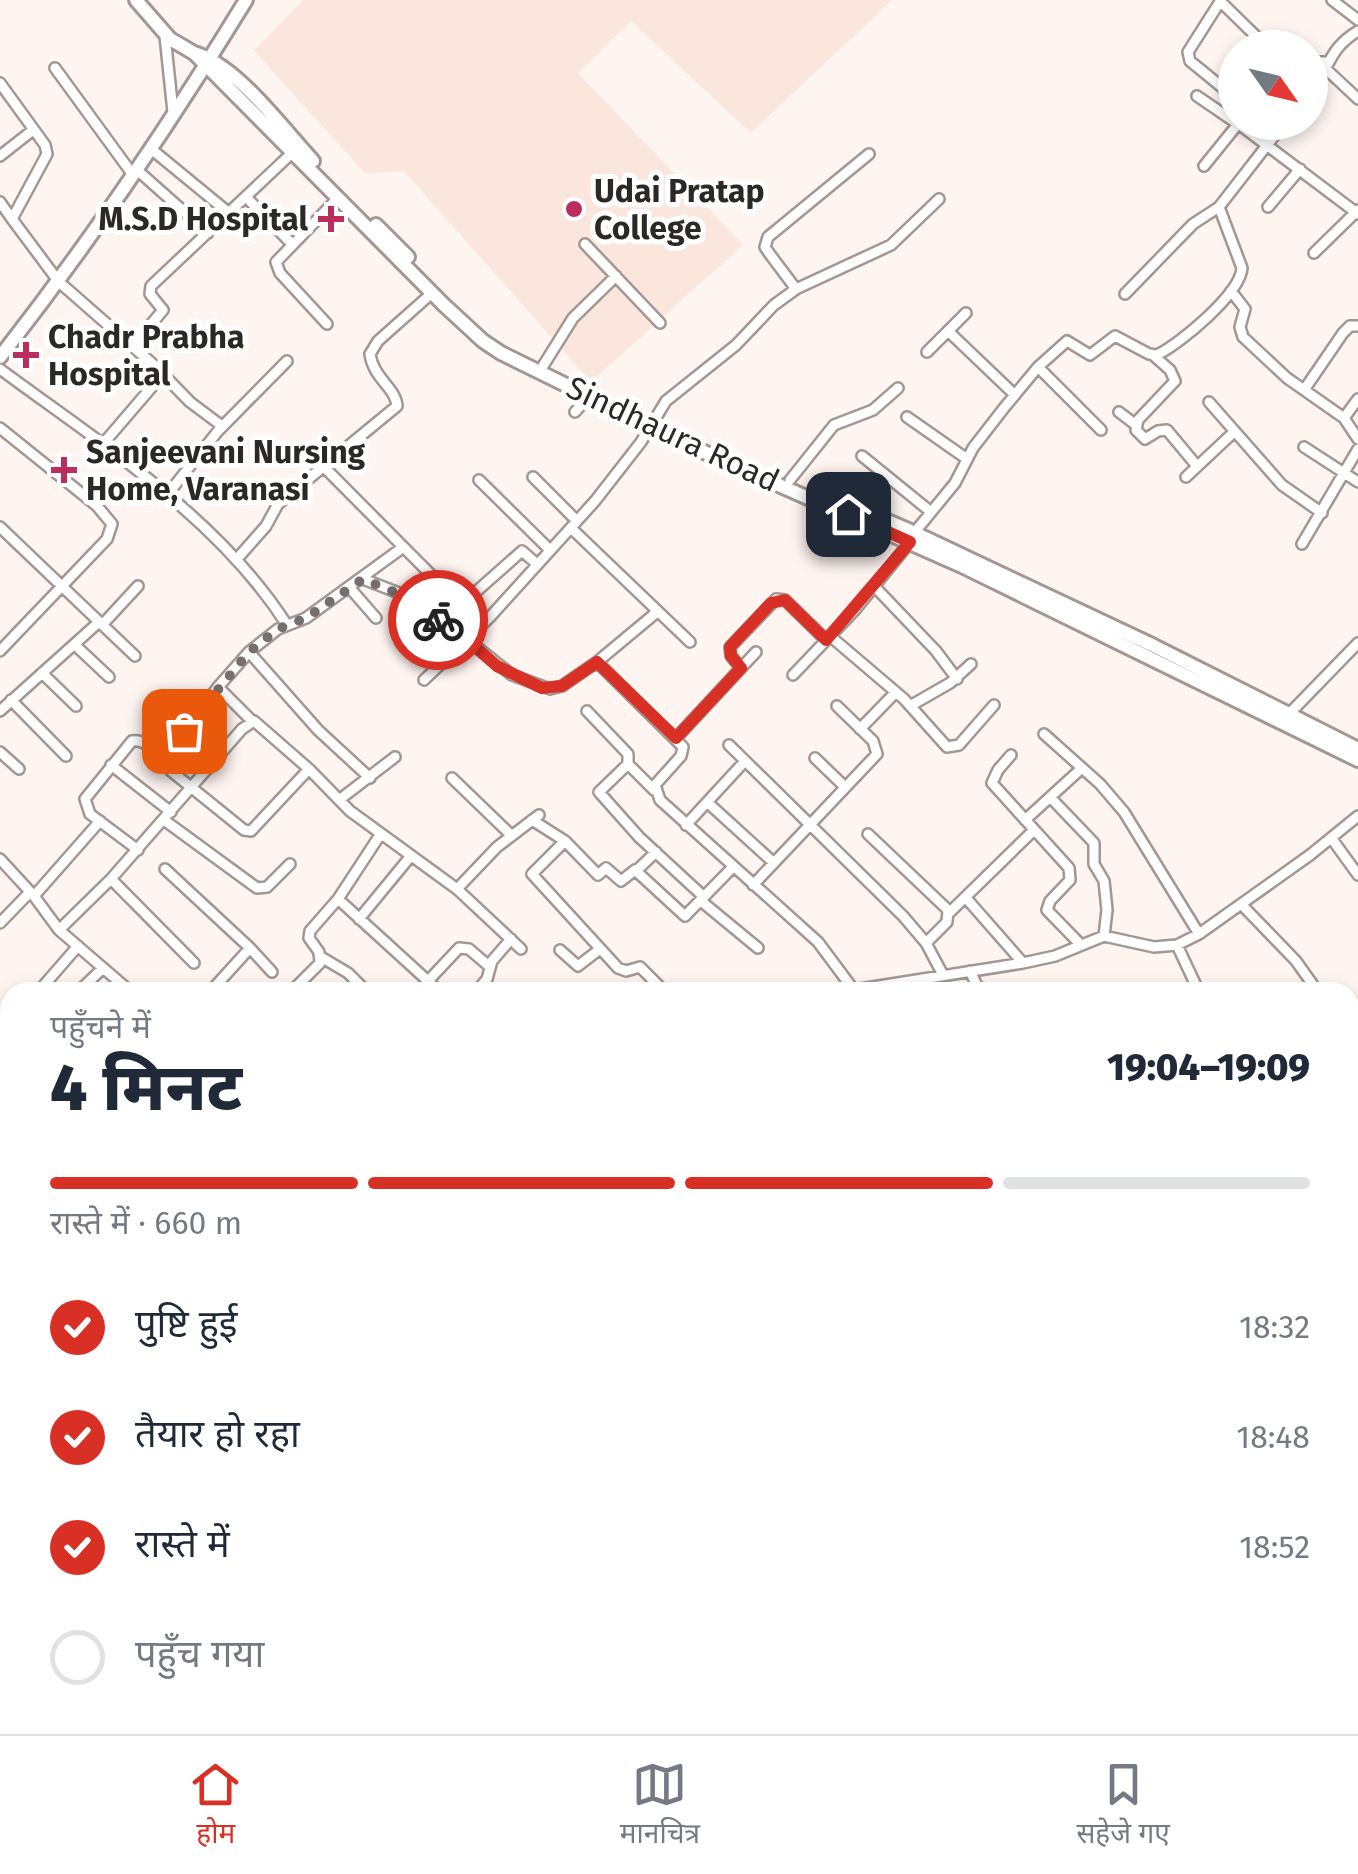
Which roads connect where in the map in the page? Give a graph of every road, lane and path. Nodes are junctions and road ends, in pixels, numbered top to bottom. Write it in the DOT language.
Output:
graph roads {
  1 [pos="136,0"];
  2 [pos="246,0"];
  3 [pos="1332,0"];
  4 [pos="1220,1"];
  5 [pos="1358,20"];
  6 [pos="1250,30"];
  7 [pos="1358,30"];
  8 [pos="165,33"];
  9 [pos="202,59"];
  10 [pos="1328,64"];
  11 [pos="1328,67"];
  12 [pos="56,68"];
  13 [pos="0,82"];
  14 [pos="1218,84"];
  15 [pos="1197,96"];
  16 [pos="1358,99"];
  17 [pos="1218,110"];
  18 [pos="173,112"];
  19 [pos="34,130"];
  20 [pos="1222,140"];
  21 [pos="1262,140"];
  22 [pos="1271,140"];
  23 [pos="1268,144"];
  24 [pos="150,148"];
  25 [pos="293,152"];
  26 [pos="869,154"];
  27 [pos="0,156"];
  28 [pos="1204,166"];
  29 [pos="1300,169"];
  30 [pos="134,172"];
  31 [pos="246,197"];
  32 [pos="338,198"];
  33 [pos="939,199"];
  34 [pos="0,202"];
  35 [pos="1219,207"];
  36 [pos="1268,207"];
  37 [pos="1357,212"];
  38 [pos="229,213"];
  39 [pos="12,219"];
  40 [pos="208,233"];
  41 [pos="292,244"];
  42 [pos="585,244"];
  43 [pos="1314,253"];
  44 [pos="616,276"];
  45 [pos="59,282"];
  46 [pos="796,289"];
  47 [pos="1231,291"];
  48 [pos="432,293"];
  49 [pos="1125,294"];
  50 [pos="966,313"];
  51 [pos="660,323"];
  52 [pos="327,324"];
  53 [pos="1358,326"];
  54 [pos="948,331"];
  55 [pos="133,346"];
  56 [pos="926,352"];
  57 [pos="1153,355"];
  58 [pos="0,357"];
  59 [pos="287,361"];
  60 [pos="543,366"];
  61 [pos="1038,367"];
  62 [pos="0,369"];
  63 [pos="164,374"];
  64 [pos="898,388"];
  65 [pos="1304,390"];
  66 [pos="1015,395"];
  67 [pos="589,396"];
  68 [pos="1210,402"];
  69 [pos="1356,407"];
  70 [pos="575,412"];
  71 [pos="1119,412"];
  72 [pos="906,418"];
  73 [pos="1344,418"];
  74 [pos="650,423"];
  75 [pos="1136,425"];
  76 [pos="222,426"];
  77 [pos="0,428"];
  78 [pos="1101,430"];
  79 [pos="1234,432"];
  80 [pos="1358,439"];
  81 [pos="102,445"];
  82 [pos="1304,447"];
  83 [pos="1358,449"];
  84 [pos="862,456"];
  85 [pos="967,459"];
  86 [pos="323,466"];
  87 [pos="1197,466"];
  88 [pos="1344,474"];
  89 [pos="533,477"];
  90 [pos="1186,477"];
  91 [pos="478,480"];
  92 [pos="790,480"];
  93 [pos="1358,482"];
  94 [pos="167,495"];
  95 [pos="931,512"];
  96 [pos="1322,513"];
  97 [pos="574,524"];
  98 [pos="0,527"];
  99 [pos="912,537"];
  100 [pos="1302,544"];
  101 [pos="402,548"];
  102 [pos="550,550"];
  103 [pos="236,560"];
  104 [pos="538,564"];
  105 [pos="363,579"];
  106 [pos="138,586"];
  107 [pos="874,586"];
  108 [pos="63,587"];
  109 [pos="349,587"];
  110 [pos="461,605"];
  111 [pos="657,612"];
  112 [pos="376,618"];
  113 [pos="100,623"];
  114 [pos="287,625"];
  115 [pos="0,633"];
  116 [pos="463,635"];
  117 [pos="828,638"];
  118 [pos="9,642"];
  119 [pos="690,642"];
  120 [pos="1358,643"];
  121 [pos="76,646"];
  122 [pos="0,651"];
  123 [pos="249,652"];
  124 [pos="756,652"];
  125 [pos="134,656"];
  126 [pos="597,662"];
  127 [pos="970,664"];
  128 [pos="741,668"];
  129 [pos="42,673"];
  130 [pos="794,674"];
  131 [pos="109,678"];
  132 [pos="956,679"];
  133 [pos="424,680"];
  134 [pos="218,686"];
  135 [pos="896,692"];
  136 [pos="12,700"];
  137 [pos="994,704"];
  138 [pos="76,706"];
  139 [pos="836,706"];
  140 [pos="910,706"];
  141 [pos="0,711"];
  142 [pos="587,711"];
  143 [pos="1288,715"];
  144 [pos="252,721"];
  145 [pos="860,729"];
  146 [pos="1044,734"];
  147 [pos="676,738"];
  148 [pos="729,745"];
  149 [pos="1358,750"];
  150 [pos="0,752"];
  151 [pos="66,756"];
  152 [pos="1011,756"];
  153 [pos="395,757"];
  154 [pos="815,758"];
  155 [pos="164,760"];
  156 [pos="1358,760"];
  157 [pos="745,761"];
  158 [pos="628,764"];
  159 [pos="111,765"];
  160 [pos="1082,768"];
  161 [pos="19,769"];
  162 [pos="308,769"];
  163 [pos="370,778"];
  164 [pos="452,778"];
  165 [pos="191,786"];
  166 [pos="845,787"];
  167 [pos="654,790"];
  168 [pos="1050,797"];
  169 [pos="339,800"];
  170 [pos="707,802"];
  171 [pos="167,816"];
  172 [pos="1358,816"];
  173 [pos="1024,820"];
  174 [pos="100,821"];
  175 [pos="686,824"];
  176 [pos="810,824"];
  177 [pos="1034,830"];
  178 [pos="868,834"];
  179 [pos="380,835"];
  180 [pos="512,835"];
  181 [pos="1332,839"];
  182 [pos="565,841"];
  183 [pos="138,850"];
  184 [pos="656,852"];
  185 [pos="410,858"];
  186 [pos="0,859"];
  187 [pos="774,863"];
  188 [pos="290,864"];
  189 [pos="732,867"];
  190 [pos="165,869"];
  191 [pos="636,871"];
  192 [pos="1358,875"];
  193 [pos="111,880"];
  194 [pos="753,885"];
  195 [pos="457,889"];
  196 [pos="32,894"];
  197 [pos="966,898"];
  198 [pos="338,899"];
  199 [pos="703,899"];
  200 [pos="1241,904"];
  201 [pos="949,914"];
  202 [pos="359,918"];
  203 [pos="0,923"];
  204 [pos="59,930"];
  205 [pos="1199,934"];
  206 [pos="1104,936"];
  207 [pos="511,939"];
  208 [pos="926,943"];
  209 [pos="1081,945"];
  210 [pos="1177,945"];
  211 [pos="78,946"];
  212 [pos="250,948"];
  213 [pos="758,948"];
  214 [pos="522,949"];
  215 [pos="600,949"];
  216 [pos="560,950"];
  217 [pos="322,957"];
  218 [pos="194,963"];
  219 [pos="1023,963"];
  220 [pos="490,967"];
  221 [pos="102,968"];
  222 [pos="970,971"];
  223 [pos="272,972"];
  224 [pos="943,976"];
  225 [pos="428,981"];
  226 [pos="47,982"];
  227 [pos="88,982"];
  228 [pos="119,982"];
  229 [pos="219,982"];
  230 [pos="302,982"];
  231 [pos="357,982"];
  232 [pos="484,982"];
  233 [pos="652,982"];
  234 [pos="848,982"];
  235 [pos="917,982"];
  236 [pos="975,982"];
  237 [pos="1194,982"];
  238 [pos="1311,982"];
  1 -- 8 [label="street, Sindhaura Road"];
  2 -- 9 [label="street"];
  3 -- 5 [label="street"];
  4 -- 6 [label="street"];
  4 -- 14 [label="street"];
  7 -- 10 [label="street"];
  8 -- 9 [label="street, Sindhaura Road"];
  8 -- 18 [label="street"];
  9 -- 18 [label="street"];
  9 -- 25 [label="street, Sindhaura Road"];
  9 -- 60 [label="street"];
  11 -- 16 [label="street"];
  12 -- 30 [label="street"];
  13 -- 19 [label="street"];
  15 -- 17 [label="street"];
  18 -- 24 [label="street"];
  19 -- 27 [label="street"];
  19 -- 39 [label="street"];
  20 -- 28 [label="street"];
  21 -- 23 [label="street"];
  22 -- 23 [label="street"];
  23 -- 29 [label="street"];
  23 -- 35 [label="street"];
  24 -- 30 [label="street"];
  24 -- 38 [label="street"];
  25 -- 31 [label="street"];
  25 -- 32 [label="street, Sindhaura Road"];
  26 -- 46 [label="street"];
  29 -- 36 [label="street"];
  29 -- 37 [label="street"];
  30 -- 40 [label="street"];
  30 -- 45 [label="street"];
  31 -- 38 [label="street"];
  31 -- 41 [label="street"];
  32 -- 41 [label="street"];
  32 -- 48 [label="street, Sindhaura Road"];
  33 -- 46 [label="street"];
  34 -- 39 [label="street"];
  35 -- 47 [label="street"];
  35 -- 49 [label="street"];
  37 -- 43 [label="street"];
  38 -- 40 [label="street"];
  39 -- 45 [label="street"];
  40 -- 55 [label="street"];
  41 -- 52 [label="street"];
  42 -- 44 [label="street"];
  44 -- 51 [label="street"];
  44 -- 60 [label="street"];
  45 -- 55 [label="street"];
  45 -- 58 [label="street"];
  46 -- 74 [label="street"];
  47 -- 57 [label="street"];
  47 -- 65 [label="street"];
  48 -- 67 [label="street, Sindhaura Road"];
  48 -- 86 [label="street"];
  50 -- 54 [label="street"];
  53 -- 65 [label="street"];
  54 -- 56 [label="street"];
  54 -- 66 [label="street"];
  55 -- 63 [label="street"];
  57 -- 61 [label="street"];
  57 -- 75 [label="street"];
  59 -- 76 [label="street"];
  60 -- 74 [label="street"];
  61 -- 66 [label="street"];
  61 -- 78 [label="street"];
  62 -- 81 [label="street"];
  63 -- 76 [label="street"];
  63 -- 81 [label="street"];
  64 -- 92 [label="street"];
  65 -- 73 [label="street"];
  66 -- 85 [label="street"];
  67 -- 70 [label="street"];
  67 -- 74 [label="street, Sindhaura Road"];
  68 -- 79 [label="street"];
  69 -- 73 [label="street"];
  71 -- 75 [label="street"];
  72 -- 85 [label="street"];
  73 -- 80 [label="street"];
  74 -- 92 [label="street"];
  74 -- 97 [label="street"];
  74 -- 99 [label="street, Sindhaura Road"];
  75 -- 87 [label="street"];
  76 -- 94 [label="street"];
  77 -- 108 [label="street"];
  79 -- 87 [label="street"];
  79 -- 96 [label="street"];
  81 -- 94 [label="street"];
  82 -- 88 [label="street"];
  83 -- 88 [label="street"];
  84 -- 95 [label="street"];
  85 -- 95 [label="street"];
  86 -- 101 [label="street"];
  86 -- 103 [label="street"];
  87 -- 90 [label="street"];
  88 -- 93 [label="street"];
  88 -- 96 [label="street"];
  89 -- 97 [label="street"];
  91 -- 102 [label="street"];
  92 -- 99 [label="street"];
  94 -- 103 [label="street"];
  95 -- 99 [label="street"];
  96 -- 100 [label="street"];
  97 -- 102 [label="street"];
  97 -- 111 [label="street"];
  98 -- 108 [label="street"];
  99 -- 107 [label="street"];
  99 -- 143 [label="street"];
  99 -- 156 [label="street, Sindhaura Road"];
  101 -- 105 [label="street"];
  101 -- 110 [label="street"];
  102 -- 104 [label="street"];
  103 -- 114 [label="street"];
  104 -- 110 [label="street"];
  104 -- 116 [label="street"];
  105 -- 109 [label="street"];
  105 -- 116 [label="street"];
  106 -- 113 [label="street"];
  107 -- 117 [label="street"];
  107 -- 132 [label="street"];
  108 -- 113 [label="street"];
  108 -- 118 [label="street"];
  109 -- 112 [label="street"];
  109 -- 114 [label="street"];
  110 -- 116 [label="street"];
  111 -- 119 [label="street"];
  111 -- 126 [label="street"];
  113 -- 121 [label="street"];
  113 -- 125 [label="street"];
  114 -- 123 [label="street"];
  115 -- 118 [label="street"];
  116 -- 126 [label="street"];
  116 -- 133 [label="street"];
  117 -- 128 [label="street"];
  117 -- 130 [label="street"];
  117 -- 135 [label="street"];
  118 -- 122 [label="street"];
  120 -- 143 [label="street"];
  121 -- 129 [label="street"];
  121 -- 131 [label="street"];
  123 -- 134 [label="street"];
  123 -- 163 [label="street"];
  124 -- 128 [label="street"];
  126 -- 147 [label="street"];
  127 -- 132 [label="street"];
  128 -- 147 [label="street"];
  129 -- 136 [label="street"];
  129 -- 138 [label="street"];
  132 -- 140 [label="street"];
  134 -- 144 [label="street"];
  134 -- 155 [label="street"];
  135 -- 140 [label="street"];
  135 -- 145 [label="street"];
  136 -- 141 [label="street"];
  136 -- 151 [label="street"];
  137 -- 140 [label="street"];
  139 -- 145 [label="street"];
  142 -- 158 [label="street"];
  143 -- 149 [label="street"];
  144 -- 162 [label="street"];
  144 -- 165 [label="street"];
  145 -- 166 [label="street"];
  146 -- 160 [label="street"];
  147 -- 167 [label="street"];
  148 -- 157 [label="street"];
  150 -- 161 [label="street"];
  152 -- 173 [label="street"];
  153 -- 163 [label="street"];
  154 -- 166 [label="street"];
  155 -- 159 [label="street"];
  155 -- 165 [label="street"];
  157 -- 170 [label="street"];
  157 -- 176 [label="street"];
  158 -- 167 [label="street"];
  158 -- 184 [label="street"];
  159 -- 171 [label="street"];
  159 -- 174 [label="street"];
  160 -- 168 [label="street"];
  160 -- 205 [label="street"];
  162 -- 165 [label="street"];
  162 -- 169 [label="street"];
  163 -- 169 [label="street"];
  164 -- 180 [label="street"];
  165 -- 171 [label="street"];
  166 -- 176 [label="street"];
  167 -- 175 [label="street"];
  168 -- 173 [label="street"];
  168 -- 206 [label="street"];
  169 -- 179 [label="street"];
  170 -- 175 [label="street"];
  170 -- 187 [label="street"];
  171 -- 183 [label="street"];
  171 -- 188 [label="street"];
  172 -- 181 [label="street"];
  173 -- 177 [label="street"];
  174 -- 183 [label="street"];
  174 -- 196 [label="street"];
  175 -- 189 [label="street"];
  176 -- 187 [label="street"];
  176 -- 208 [label="street"];
  177 -- 197 [label="street"];
  177 -- 209 [label="street"];
  178 -- 201 [label="street"];
  179 -- 185 [label="street"];
  179 -- 198 [label="street"];
  180 -- 182 [label="street"];
  180 -- 195 [label="street"];
  181 -- 192 [label="street"];
  181 -- 200 [label="street"];
  182 -- 191 [label="street"];
  182 -- 215 [label="street"];
  183 -- 193 [label="street"];
  184 -- 191 [label="street"];
  184 -- 199 [label="street"];
  185 -- 195 [label="street"];
  185 -- 202 [label="street"];
  186 -- 196 [label="street"];
  187 -- 194 [label="street"];
  189 -- 194 [label="street"];
  189 -- 199 [label="street"];
  190 -- 212 [label="street"];
  191 -- 199 [label="street"];
  193 -- 204 [label="street"];
  193 -- 218 [label="street"];
  194 -- 234 [label="street"];
  195 -- 207 [label="street"];
  196 -- 203 [label="street"];
  196 -- 204 [label="street"];
  197 -- 201 [label="street"];
  197 -- 219 [label="street"];
  198 -- 202 [label="street"];
  198 -- 217 [label="street"];
  199 -- 213 [label="street"];
  200 -- 205 [label="street"];
  200 -- 238 [label="street"];
  201 -- 208 [label="street"];
  202 -- 225 [label="street"];
  204 -- 211 [label="street"];
  205 -- 210 [label="street"];
  206 -- 209 [label="street"];
  206 -- 210 [label="street"];
  207 -- 214 [label="street"];
  207 -- 220 [label="street"];
  208 -- 224 [label="street"];
  209 -- 219 [label="street"];
  210 -- 237 [label="street"];
  211 -- 221 [label="street"];
  211 -- 226 [label="street"];
  212 -- 223 [label="street"];
  212 -- 229 [label="street"];
  215 -- 216 [label="street"];
  215 -- 233 [label="street"];
  217 -- 230 [label="street"];
  217 -- 231 [label="street"];
  219 -- 222 [label="street"];
  220 -- 225 [label="street"];
  220 -- 232 [label="street"];
  221 -- 227 [label="street"];
  221 -- 228 [label="street"];
  222 -- 224 [label="street"];
  222 -- 236 [label="street"];
  224 -- 235 [label="street"];
}
